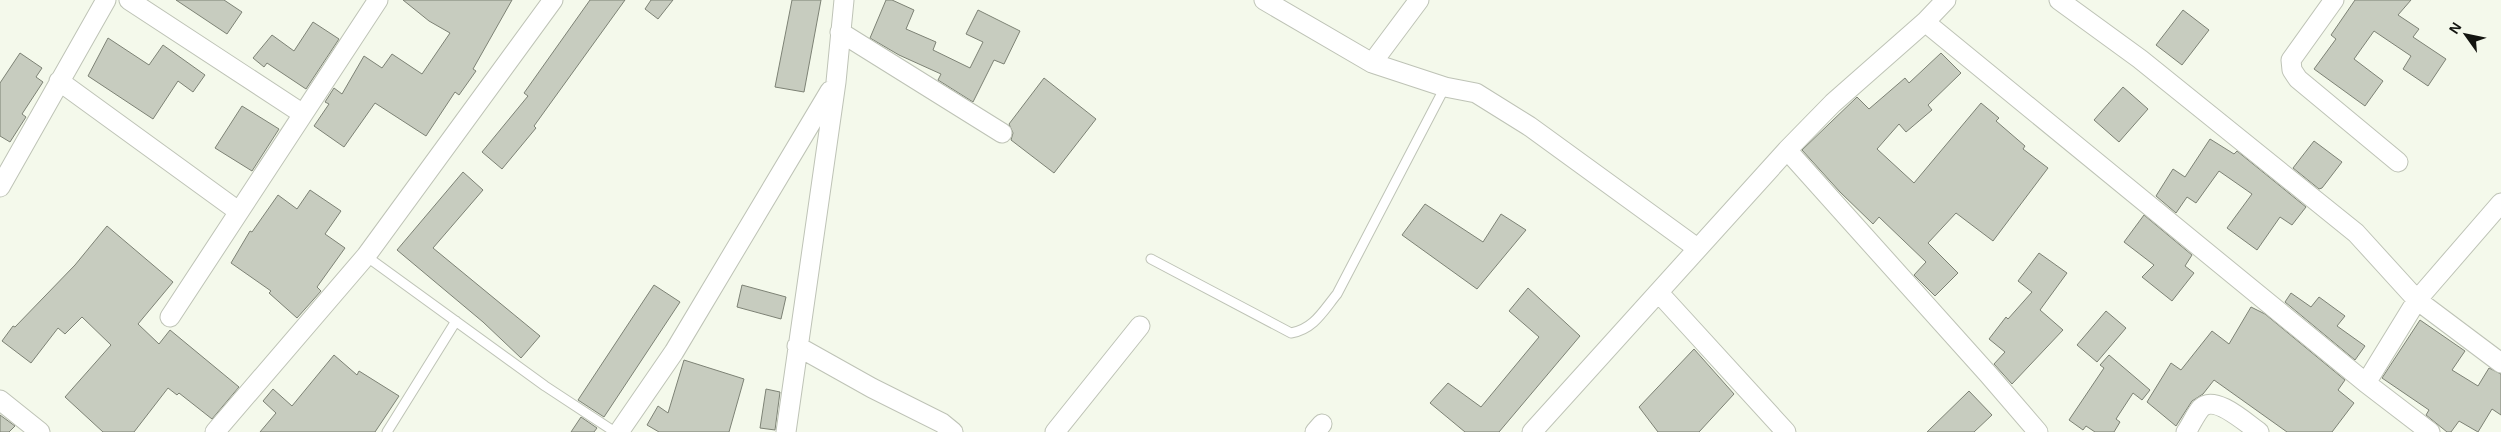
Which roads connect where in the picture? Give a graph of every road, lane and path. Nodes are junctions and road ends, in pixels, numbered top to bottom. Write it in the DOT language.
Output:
graph roads {
  1 [pos="106,0"];
  2 [pos="129,0"];
  3 [pos="378,0"];
  4 [pos="553,0"];
  5 [pos="844,0"];
  6 [pos="1264,0"];
  7 [pos="1419,0"];
  8 [pos="1946,0"];
  9 [pos="2059,0"];
  10 [pos="2334,0"];
  11 [pos="1925,22"];
  12 [pos="840,32"];
  13 [pos="1372,63"];
  14 [pos="59,81"];
  15 [pos="836,82"];
  16 [pos="1445,87"];
  17 [pos="303,114"];
  18 [pos="1002,133"];
  19 [pos="1787,150"];
  20 [pos="2398,162"];
  21 [pos="0,188"];
  22 [pos="2501,203"];
  23 [pos="238,211"];
  24 [pos="1698,248"];
  25 [pos="366,256"];
  26 [pos="1151,259"];
  27 [pos="1659,293"];
  28 [pos="2417,300"];
  29 [pos="170,317"];
  30 [pos="456,321"];
  31 [pos="1140,326"];
  32 [pos="797,346"];
  33 [pos="2501,362"];
  34 [pos="2366,383"];
  35 [pos="0,400"];
  36 [pos="1541,429"];
  37 [pos="40,432"];
  38 [pos="215,432"];
  39 [pos="387,432"];
  40 [pos="617,432"];
  41 [pos="786,432"];
  42 [pos="953,432"];
  43 [pos="1055,432"];
  44 [pos="1786,432"];
  45 [pos="2038,432"];
  46 [pos="2186,432"];
  47 [pos="2259,432"];
  48 [pos="2430,432"];
  1 -- 14 [label="street"];
  2 -- 17 [label="street"];
  3 -- 17 [label="street"];
  4 -- 25 [label="street"];
  5 -- 12 [label="street"];
  6 -- 13 [label="street"];
  7 -- 13 [label="street"];
  8 -- 11 [label="street"];
  9 -- 28 [label="street"];
  10 -- 20 [label="street"];
  11 -- 19 [label="street"];
  11 -- 34 [label="street"];
  12 -- 15 [label="street"];
  12 -- 18 [label="street"];
  13 -- 16 [label="street"];
  14 -- 21 [label="street"];
  14 -- 23 [label="street"];
  15 -- 32 [label="street"];
  15 -- 40 [label="street"];
  16 -- 24 [label="street"];
  16 -- 26 [label="lane"];
  17 -- 23 [label="street"];
  19 -- 24 [label="street"];
  19 -- 45 [label="street"];
  22 -- 28 [label="street"];
  23 -- 29 [label="street"];
  24 -- 27 [label="street"];
  25 -- 30 [label="lane"];
  25 -- 38 [label="street"];
  27 -- 36 [label="street"];
  27 -- 44 [label="street"];
  28 -- 33 [label="street"];
  28 -- 34 [label="street"];
  30 -- 39 [label="lane"];
  30 -- 40 [label="lane"];
  31 -- 43 [label="street"];
  32 -- 41 [label="street"];
  32 -- 42 [label="street"];
  34 -- 48 [label="street"];
  35 -- 37 [label="street"];
  46 -- 47 [label="street"];
}
